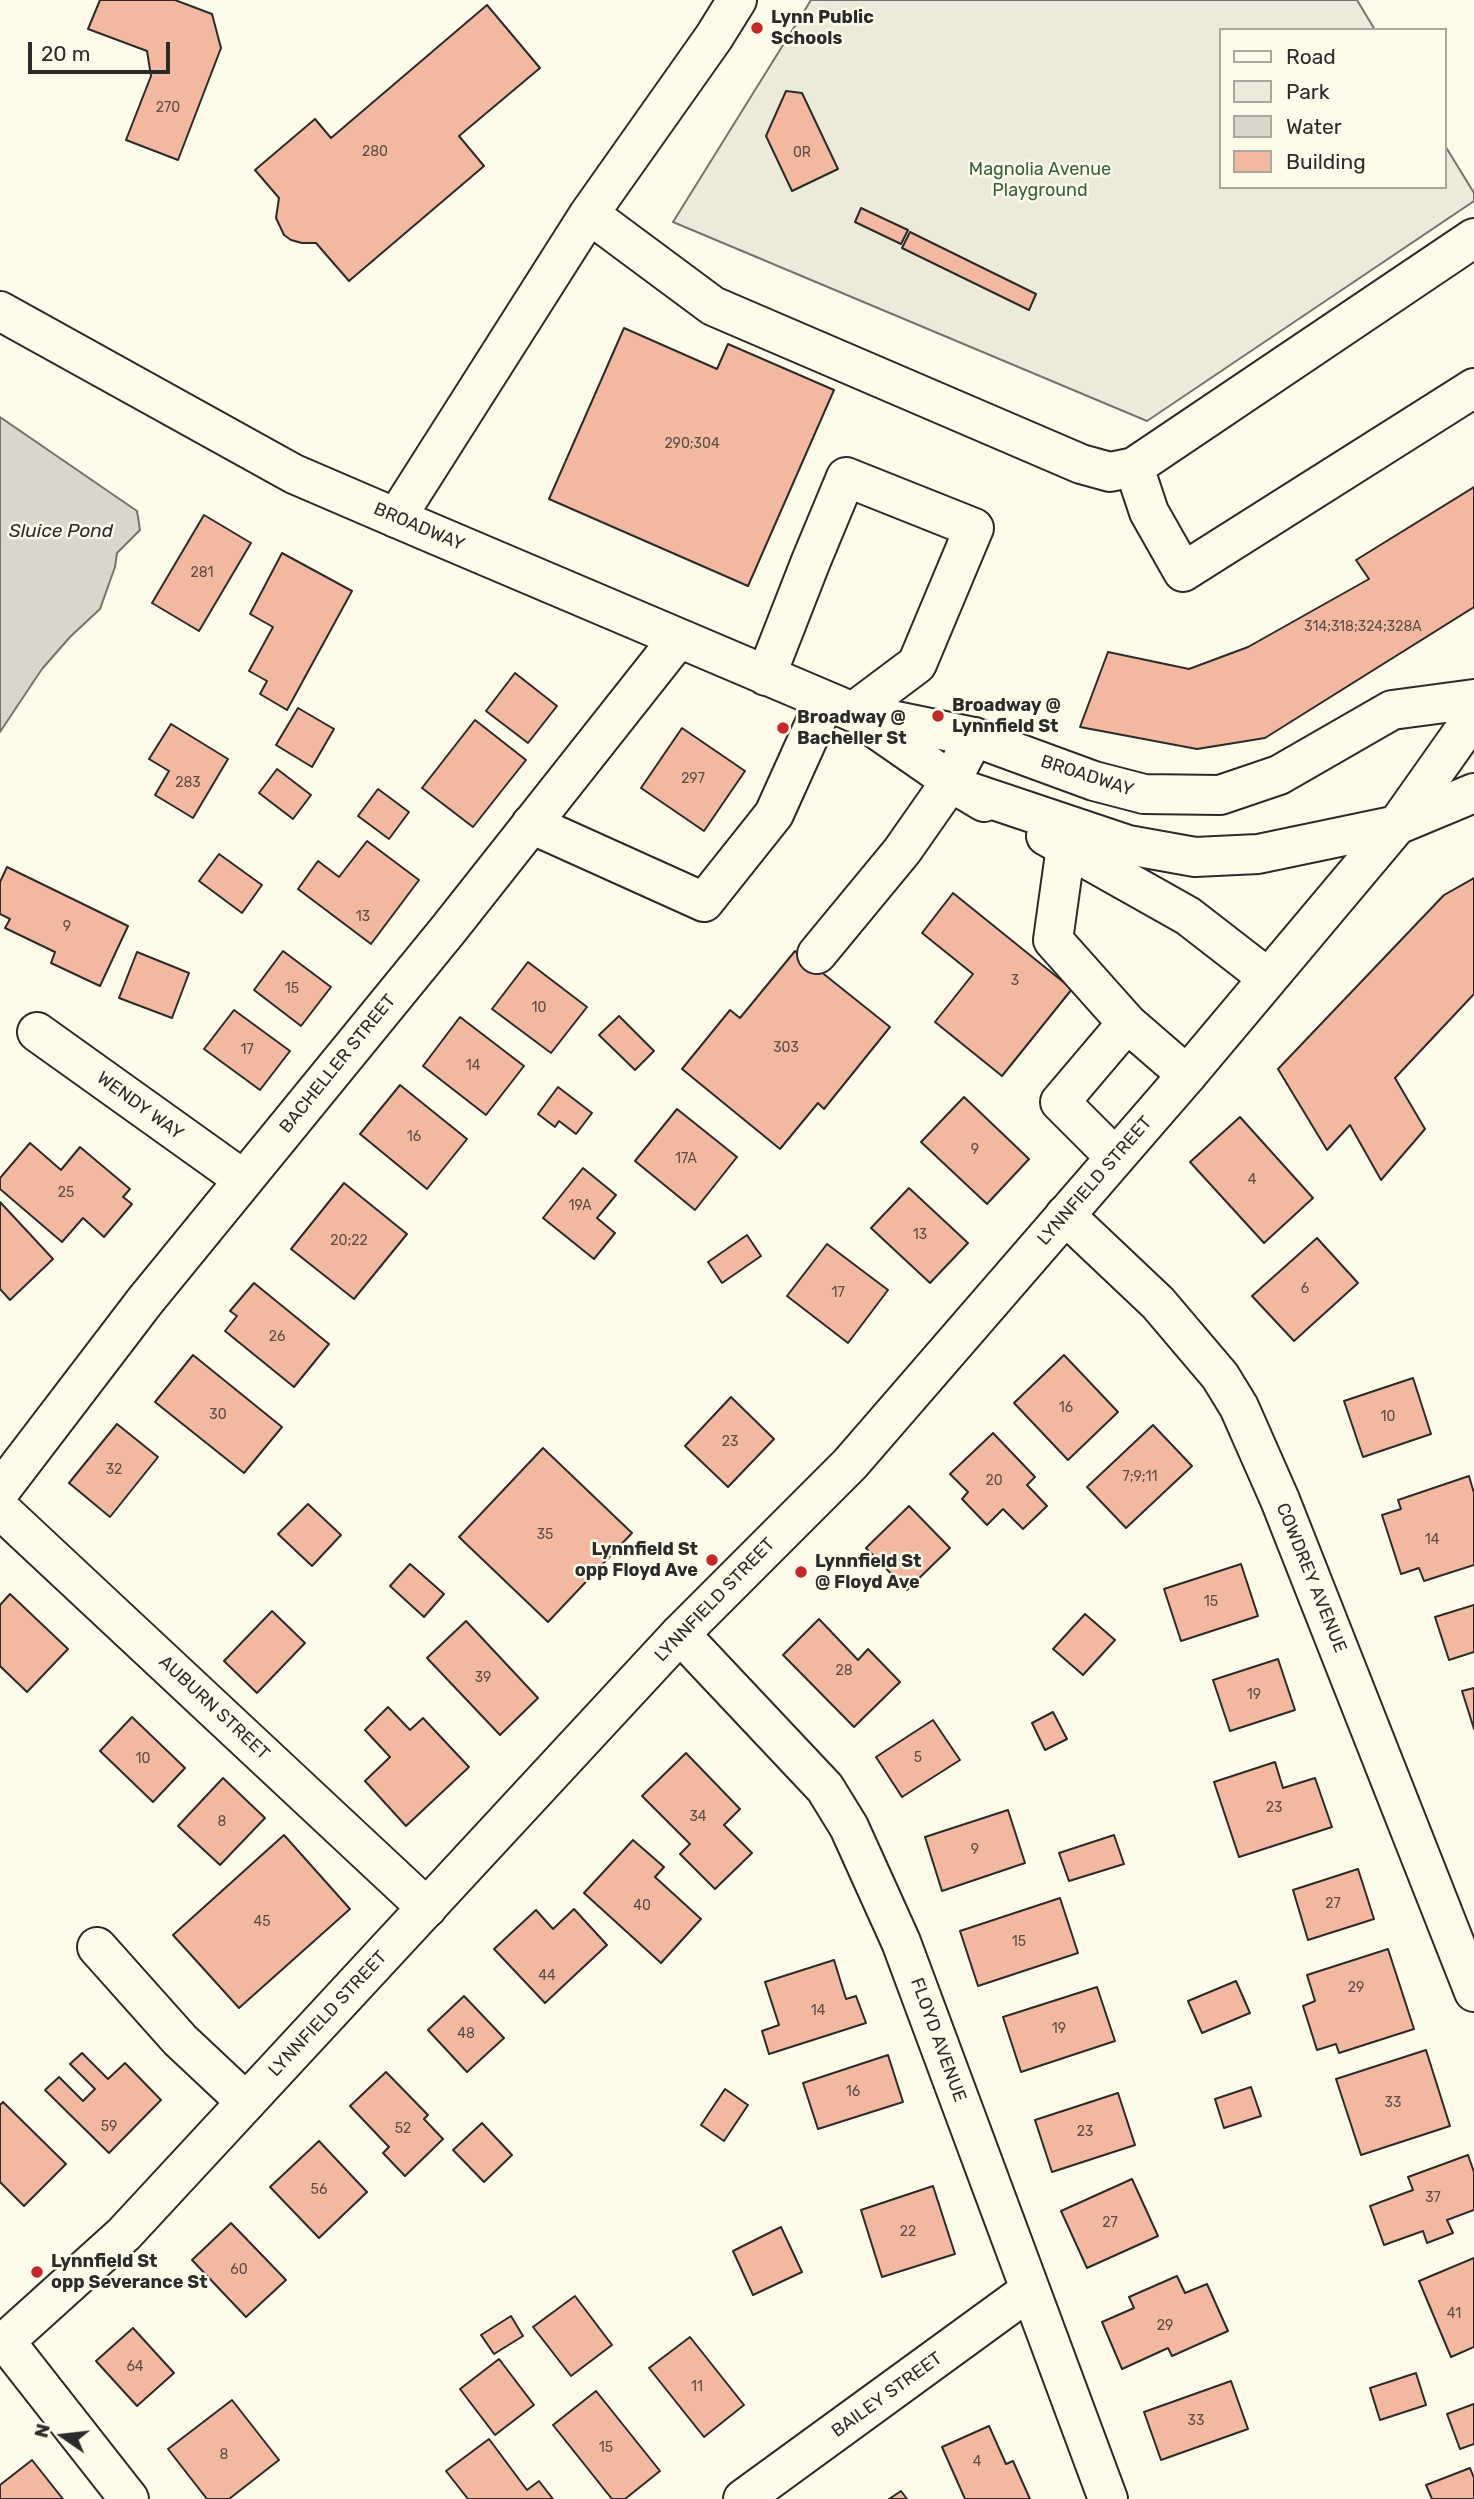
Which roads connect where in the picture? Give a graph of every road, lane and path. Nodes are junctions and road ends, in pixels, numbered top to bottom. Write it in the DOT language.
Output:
graph roads {
  1 [pos="737,0"];
  2 [pos="589,214"];
  3 [pos="1474,238"];
  4 [pos="0,311"];
  5 [pos="1474,388"];
  6 [pos="1134,467"];
  7 [pos="396,518"];
  8 [pos="678,639"];
  9 [pos="766,676"];
  10 [pos="1474,699"];
  11 [pos="839,707"];
  12 [pos="1474,716"];
  13 [pos="974,737"];
  14 [pos="957,786"];
  15 [pos="1474,793"];
  16 [pos="531,824"];
  17 [pos="1396,825"];
  18 [pos="1066,847"];
  19 [pos="817,954"];
  20 [pos="1268,978"];
  21 [pos="1127,1023"];
  22 [pos="37,1032"];
  23 [pos="1187,1075"];
  24 [pos="1115,1157"];
  25 [pos="244,1180"];
  26 [pos="1066,1215"];
  27 [pos="0,1491"];
  28 [pos="0,1509"];
  29 [pos="680,1634"];
  30 [pos="427,1908"];
  31 [pos="97,1947"];
  32 [pos="1474,1992"];
  33 [pos="246,2102"];
  34 [pos="1030,2290"];
  35 [pos="3,2343"];
  36 [pos="130,2499"];
  37 [pos="743,2499"];
  38 [pos="1108,2499"];
  1 -- 2 [label="main road"];
  2 -- 6 [label="main road"];
  2 -- 7 [label="main road"];
  3 -- 6 [label="main road"];
  4 -- 7 [label="main road, BROADWAY"];
  5 -- 6 [label="main road"];
  7 -- 8 [label="main road, BROADWAY"];
  8 -- 9 [label="main road, BROADWAY"];
  8 -- 16 [label="main road, BACHELLER STREET"];
  9 -- 11 [label="main road, BROADWAY"];
  9 -- 11 [label="main road"];
  10 -- 13 [label="main road, BROADWAY"];
  11 -- 13 [label="main road, BROADWAY"];
  11 -- 14 [label="main road, BROADWAY"];
  11 -- 16 [label="main road"];
  12 -- 17 [label="main road"];
  13 -- 14 [label="main road"];
  14 -- 17 [label="main road, BROADWAY"];
  14 -- 18 [label="main road, BROADWAY"];
  14 -- 19 [label="main road"];
  15 -- 17 [label="main road, BROADWAY"];
  16 -- 25 [label="main road, BACHELLER STREET"];
  17 -- 20 [label="main road, LYNNFIELD STREET"];
  18 -- 20 [label="main road, BROADWAY"];
  18 -- 21 [label="main road"];
  20 -- 23 [label="main road, LYNNFIELD STREET"];
  21 -- 23 [label="main road"];
  21 -- 24 [label="main road"];
  22 -- 25 [label="main road, WENDY WAY"];
  23 -- 24 [label="main road, LYNNFIELD STREET"];
  24 -- 26 [label="main road, LYNNFIELD STREET"];
  25 -- 27 [label="main road, BACHELLER STREET"];
  26 -- 29 [label="main road, LYNNFIELD STREET"];
  26 -- 32 [label="main road, COWDREY AVENUE"];
  28 -- 30 [label="main road, AUBURN STREET"];
  29 -- 30 [label="main road, LYNNFIELD STREET"];
  29 -- 34 [label="main road, FLOYD AVENUE"];
  30 -- 33 [label="main road, LYNNFIELD STREET"];
  31 -- 33 [label="main road"];
  33 -- 35 [label="main road, LYNNFIELD STREET"];
  34 -- 37 [label="main road, BAILEY STREET"];
  34 -- 38 [label="main road, FLOYD AVENUE"];
  35 -- 36 [label="main road"];
}
